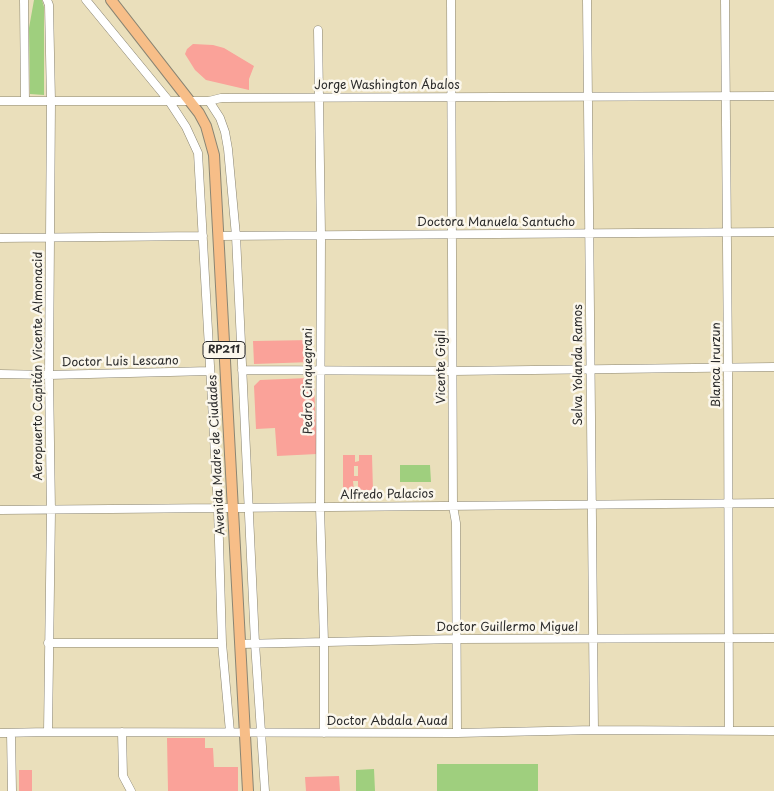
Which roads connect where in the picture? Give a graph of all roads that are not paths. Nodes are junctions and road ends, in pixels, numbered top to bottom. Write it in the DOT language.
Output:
graph roads {
  1 [pos="24,0"];
  2 [pos="47,0"];
  3 [pos="86,0"];
  4 [pos="111,0"];
  5 [pos="451,0"];
  6 [pos="587,0"];
  7 [pos="725,0"];
  8 [pos="318,30"];
  9 [pos="588,96"];
  10 [pos="726,96"];
  11 [pos="774,96"];
  12 [pos="451,97"];
  13 [pos="319,98"];
  14 [pos="0,101"];
  15 [pos="25,101"];
  16 [pos="50,101"];
  17 [pos="169,101"];
  18 [pos="190,101"];
  19 [pos="209,101"];
  20 [pos="727,232"];
  21 [pos="774,232"];
  22 [pos="589,234"];
  23 [pos="321,235"];
  24 [pos="453,235"];
  25 [pos="203,236"];
  26 [pos="218,236"];
  27 [pos="236,236"];
  28 [pos="50,237"];
  29 [pos="0,238"];
  30 [pos="774,367"];
  31 [pos="728,368"];
  32 [pos="590,369"];
  33 [pos="210,370"];
  34 [pos="242,370"];
  35 [pos="320,370"];
  36 [pos="453,371"];
  37 [pos="0,374"];
  38 [pos="49,375"];
  39 [pos="774,503"];
  40 [pos="729,504"];
  41 [pos="592,505"];
  42 [pos="453,506"];
  43 [pos="320,507"];
  44 [pos="218,508"];
  45 [pos="232,508"];
  46 [pos="248,508"];
  47 [pos="0,510"];
  48 [pos="51,511"];
  49 [pos="730,638"];
  50 [pos="774,638"];
  51 [pos="456,639"];
  52 [pos="593,639"];
  53 [pos="324,642"];
  54 [pos="48,643"];
  55 [pos="222,643"];
  56 [pos="256,643"];
  57 [pos="240,644"];
  58 [pos="594,730"];
  59 [pos="729,730"];
  60 [pos="774,730"];
  61 [pos="262,731"];
  62 [pos="48,732"];
  63 [pos="122,732"];
  64 [pos="230,732"];
  65 [pos="244,732"];
  66 [pos="0,733"];
  67 [pos="11,733"];
  68 [pos="324,733"];
  69 [pos="457,733"];
  70 [pos="12,791"];
  71 [pos="131,791"];
  72 [pos="248,791"];
  73 [pos="265,791"];
  1 -- 15 [label="street"];
  2 -- 16 [label="street, Aeropuerto Capitán Vicente Almonacid"];
  3 -- 17 [label="street"];
  4 -- 18 [label="main road, Avenida Madre de Ciudades / RP211"];
  5 -- 12 [label="street, Vicente Gigli"];
  6 -- 9 [label="street, Selva Yolanda Ramos"];
  7 -- 10 [label="street, Blanca Irurzun"];
  8 -- 13 [label="street, Pedro Cinquegrani"];
  9 -- 10 [label="street, Jorge Washington Ábalos"];
  9 -- 12 [label="street, Jorge Washington Ábalos"];
  9 -- 22 [label="street, Selva Yolanda Ramos"];
  10 -- 11 [label="street, Jorge Washington Ábalos"];
  10 -- 20 [label="street, Blanca Irurzun"];
  12 -- 13 [label="street, Jorge Washington Ábalos"];
  12 -- 24 [label="street, Vicente Gigli"];
  13 -- 19 [label="street, Jorge Washington Ábalos"];
  13 -- 23 [label="street, Pedro Cinquegrani"];
  14 -- 15 [label="street, Jorge Washington Ábalos"];
  15 -- 16 [label="street, Jorge Washington Ábalos"];
  16 -- 17 [label="street, Jorge Washington Ábalos"];
  16 -- 28 [label="street, Aeropuerto Capitán Vicente Almonacid"];
  17 -- 18 [label="street, Jorge Washington Ábalos"];
  17 -- 25 [label="street"];
  18 -- 19 [label="street, Jorge Washington Ábalos"];
  18 -- 26 [label="main road, Avenida Madre de Ciudades / RP211"];
  19 -- 27 [label="street"];
  20 -- 21 [label="street, Doctora Manuela Santucho"];
  20 -- 22 [label="street, Doctora Manuela Santucho"];
  20 -- 31 [label="street, Blanca Irurzun"];
  22 -- 24 [label="street, Doctora Manuela Santucho"];
  22 -- 32 [label="street, Selva Yolanda Ramos"];
  23 -- 24 [label="street, Doctora Manuela Santucho"];
  23 -- 27 [label="street, Doctora Manuela Santucho"];
  23 -- 35 [label="street, Pedro Cinquegrani"];
  24 -- 36 [label="street, Vicente Gigli"];
  25 -- 28 [label="street"];
  25 -- 33 [label="street"];
  26 -- 27 [label="street, Doctora Manuela Santucho"];
  26 -- 45 [label="main road, Avenida Madre de Ciudades / RP211"];
  27 -- 34 [label="street"];
  28 -- 29 [label="street"];
  28 -- 38 [label="street, Aeropuerto Capitán Vicente Almonacid"];
  30 -- 31 [label="street"];
  31 -- 32 [label="street"];
  31 -- 40 [label="street, Blanca Irurzun"];
  32 -- 36 [label="street"];
  32 -- 41 [label="street, Selva Yolanda Ramos"];
  33 -- 38 [label="street, Doctor Luis Lescano"];
  33 -- 44 [label="street"];
  34 -- 35 [label="street"];
  34 -- 46 [label="street"];
  35 -- 36 [label="street"];
  35 -- 43 [label="street, Pedro Cinquegrani"];
  36 -- 42 [label="street, Vicente Gigli"];
  37 -- 38 [label="street, Doctor Luis Lescano"];
  38 -- 48 [label="street, Aeropuerto Capitán Vicente Almonacid"];
  39 -- 40 [label="street, Alfredo Palacios"];
  40 -- 41 [label="street, Alfredo Palacios"];
  40 -- 49 [label="street, Blanca Irurzun"];
  41 -- 42 [label="street, Alfredo Palacios"];
  41 -- 52 [label="street, Selva Yolanda Ramos"];
  42 -- 43 [label="street, Alfredo Palacios"];
  42 -- 51 [label="street, Vicente Gigli"];
  43 -- 46 [label="street, Alfredo Palacios"];
  43 -- 53 [label="street, Pedro Cinquegrani"];
  44 -- 45 [label="street, Alfredo Palacios"];
  44 -- 48 [label="street, Alfredo Palacios"];
  44 -- 55 [label="street"];
  45 -- 46 [label="street, Alfredo Palacios"];
  45 -- 57 [label="main road, Avenida Madre de Ciudades / RP211"];
  46 -- 56 [label="street"];
  47 -- 48 [label="street, Alfredo Palacios"];
  48 -- 54 [label="street, Aeropuerto Capitán Vicente Almonacid"];
  49 -- 50 [label="street, Doctor Guillermo Miguel"];
  49 -- 52 [label="street, Doctor Guillermo Miguel"];
  49 -- 59 [label="street, Blanca Irurzun"];
  51 -- 52 [label="street, Doctor Guillermo Miguel"];
  51 -- 53 [label="street, Doctor Guillermo Miguel"];
  51 -- 69 [label="street, Vicente Gigli"];
  52 -- 58 [label="street, Selva Yolanda Ramos"];
  53 -- 56 [label="street, Doctor Guillermo Miguel"];
  53 -- 68 [label="street, Pedro Cinquegrani"];
  54 -- 55 [label="street"];
  54 -- 62 [label="street, Aeropuerto Capitán Vicente Almonacid"];
  55 -- 64 [label="street"];
  56 -- 57 [label="street, Doctor Guillermo Miguel"];
  56 -- 61 [label="street"];
  57 -- 65 [label="main road, Avenida Madre de Ciudades / RP211"];
  58 -- 59 [label="street, Doctor Abdala Auad"];
  58 -- 69 [label="street, Doctor Abdala Auad"];
  59 -- 60 [label="street, Doctor Abdala Auad"];
  61 -- 65 [label="street, Doctor Abdala Auad"];
  61 -- 68 [label="street, Doctor Abdala Auad"];
  61 -- 73 [label="street"];
  62 -- 63 [label="street, Doctor Abdala Auad"];
  62 -- 67 [label="street, Doctor Abdala Auad"];
  63 -- 64 [label="street, Doctor Abdala Auad"];
  63 -- 71 [label="street"];
  64 -- 65 [label="street, Doctor Abdala Auad"];
  65 -- 72 [label="main road, Avenida Madre de Ciudades / RP211"];
  66 -- 67 [label="street, Doctor Abdala Auad"];
  67 -- 70 [label="street"];
  68 -- 69 [label="street, Doctor Abdala Auad"];
}
